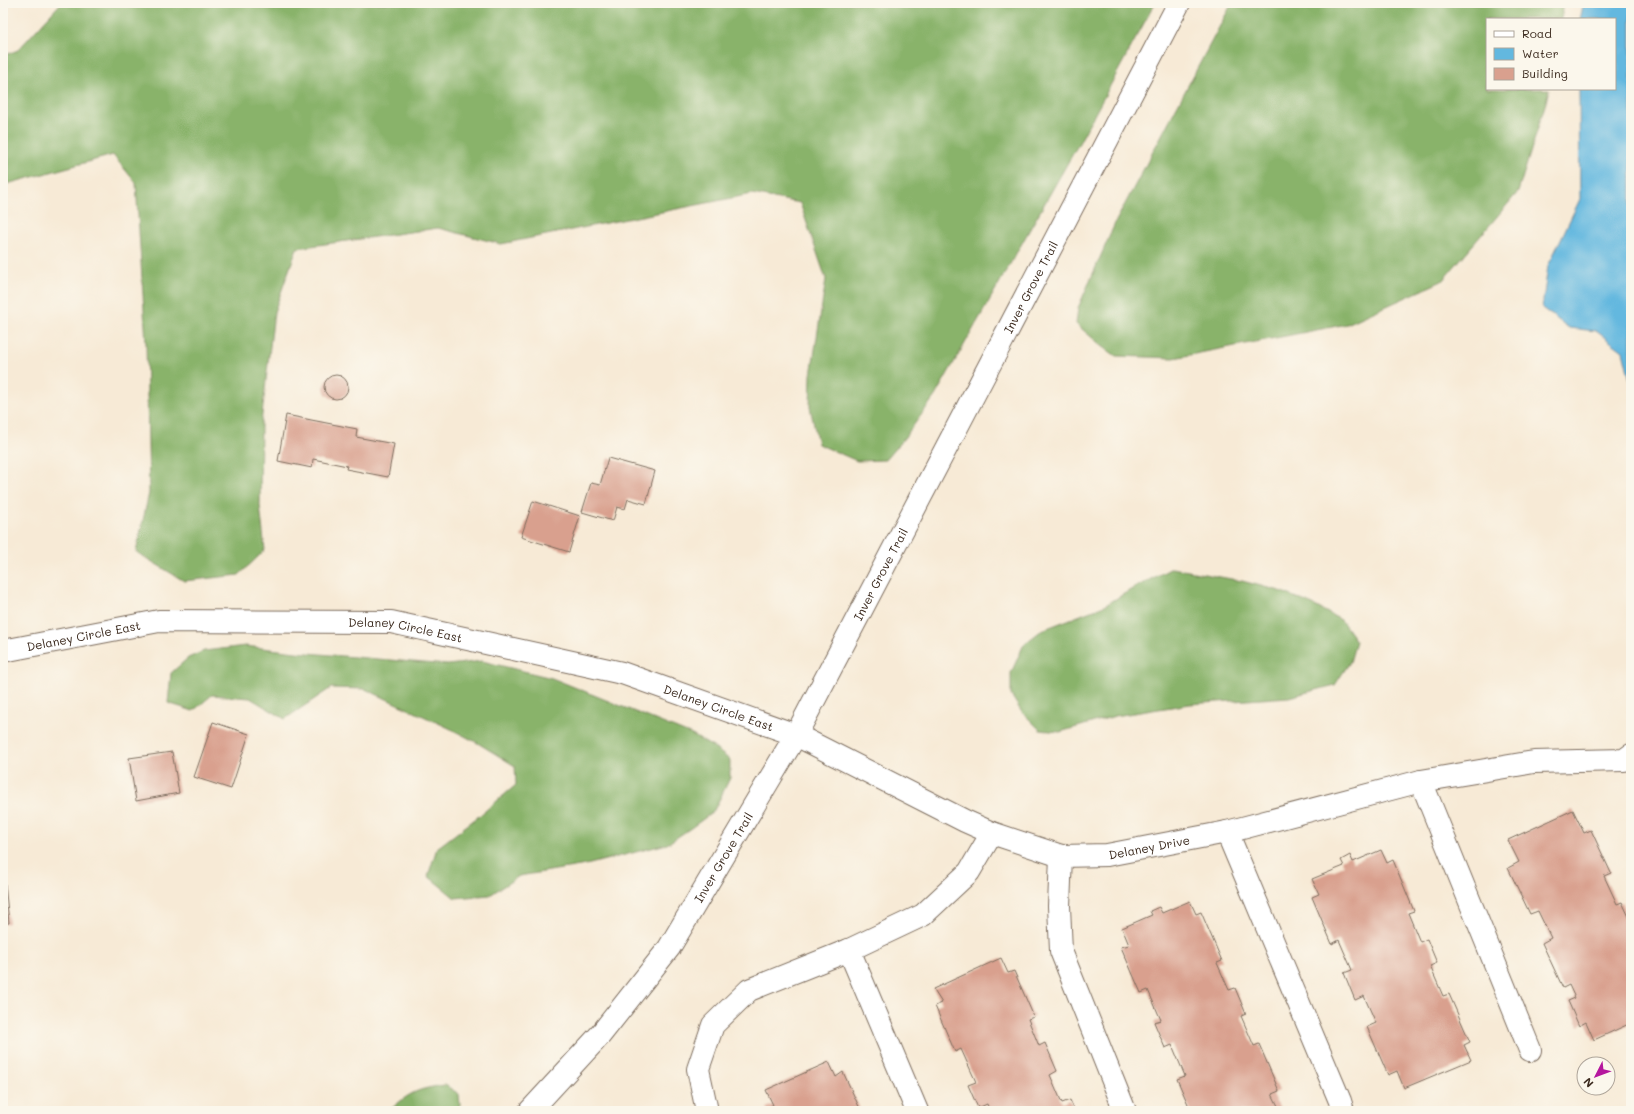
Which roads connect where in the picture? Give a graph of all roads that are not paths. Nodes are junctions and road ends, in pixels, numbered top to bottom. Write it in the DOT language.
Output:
graph roads {
  1 [pos="1179,3"];
  2 [pos="3,651"];
  3 [pos="796,735"];
  4 [pos="1629,764"];
  5 [pos="1421,781"];
  6 [pos="992,832"];
  7 [pos="1227,832"];
  8 [pos="1061,856"];
  9 [pos="849,950"];
  10 [pos="1530,1050"];
  11 [pos="530,1111"];
  12 [pos="707,1111"];
  13 [pos="917,1111"];
  14 [pos="1126,1111"];
  15 [pos="1343,1111"];
  1 -- 3 [label="street, Inver Grove Trail"];
  2 -- 3 [label="street, Delaney Circle East"];
  3 -- 6 [label="street, Delaney Drive"];
  3 -- 11 [label="street, Inver Grove Trail"];
  4 -- 5 [label="street, Delaney Drive"];
  5 -- 7 [label="street, Delaney Drive"];
  5 -- 10 [label="street"];
  6 -- 8 [label="street, Delaney Drive"];
  6 -- 9 [label="street"];
  7 -- 8 [label="street, Delaney Drive"];
  7 -- 15 [label="street"];
  8 -- 14 [label="street"];
  9 -- 12 [label="street"];
  9 -- 13 [label="street"];
}
